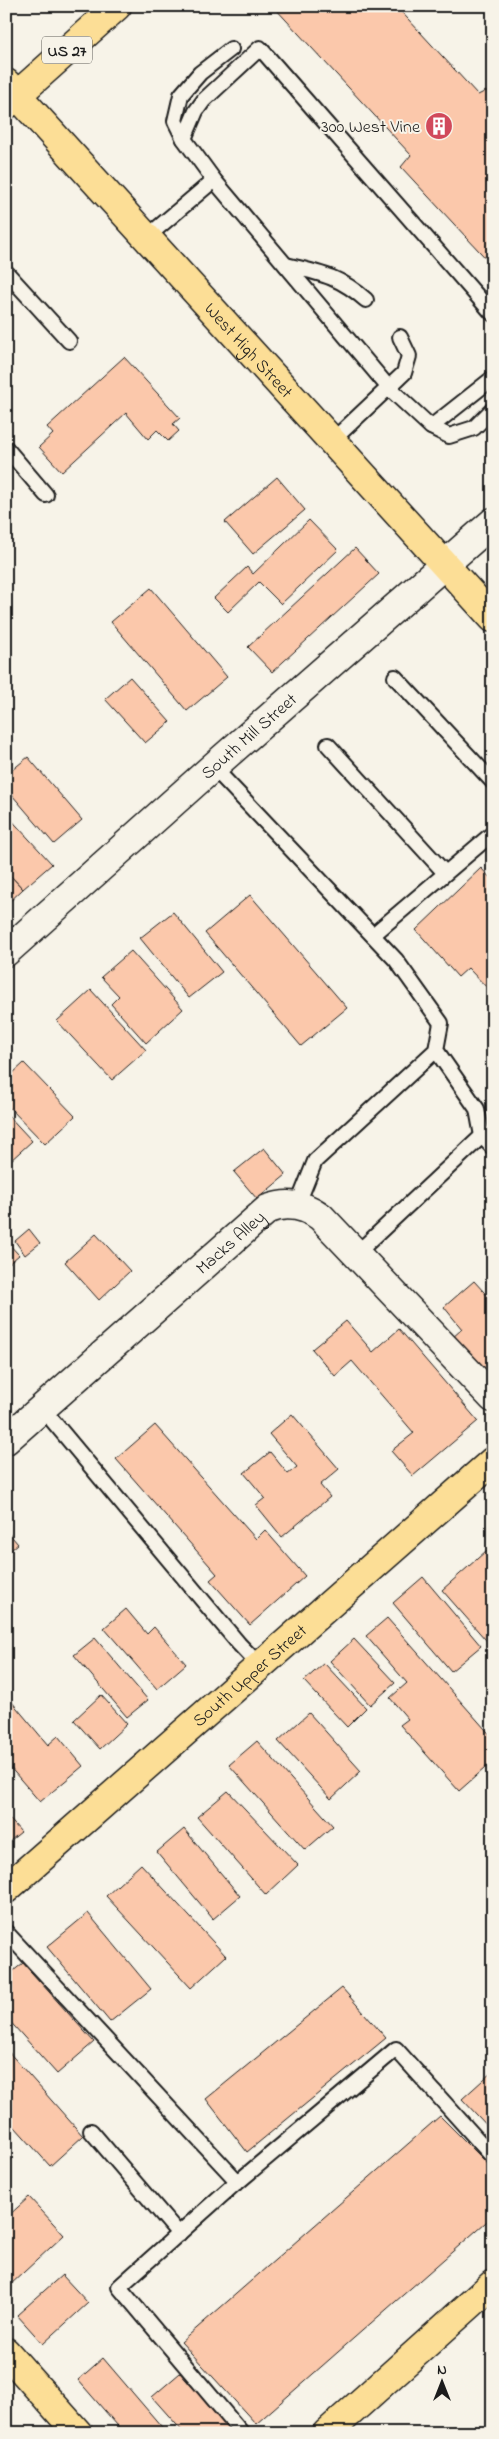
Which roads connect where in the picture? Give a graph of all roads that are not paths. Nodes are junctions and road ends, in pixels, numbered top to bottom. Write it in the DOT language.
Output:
graph roads {
  1 [pos="117,6"];
  2 [pos="231,49"];
  3 [pos="10,94"];
  4 [pos="184,139"];
  5 [pos="214,180"];
  6 [pos="147,237"];
  7 [pos="286,265"];
  8 [pos="6,272"];
  9 [pos="366,300"];
  10 [pos="493,314"];
  11 [pos="400,337"];
  12 [pos="69,341"];
  13 [pos="493,378"];
  14 [pos="389,388"];
  15 [pos="493,409"];
  16 [pos="431,427"];
  17 [pos="332,440"];
  18 [pos="6,448"];
  19 [pos="46,495"];
  20 [pos="493,522"];
  21 [pos="446,564"];
  22 [pos="493,618"];
  23 [pos="395,676"];
  24 [pos="328,745"];
  25 [pos="213,767"];
  26 [pos="493,782"];
  27 [pos="493,833"];
  28 [pos="445,873"];
  29 [pos="373,935"];
  30 [pos="6,952"];
  31 [pos="436,1050"];
  32 [pos="482,1136"];
  33 [pos="493,1148"];
  34 [pos="297,1206"];
  35 [pos="356,1254"];
  36 [pos="493,1398"];
  37 [pos="42,1408"];
  38 [pos="6,1440"];
  39 [pos="493,1460"];
  40 [pos="260,1666"];
  41 [pos="6,1889"];
  42 [pos="6,1932"];
  43 [pos="91,2131"];
  44 [pos="493,2157"];
  45 [pos="240,2179"];
  46 [pos="179,2234"];
  47 [pos="493,2284"];
  48 [pos="6,2352"];
  49 [pos="78,2433"];
  50 [pos="242,2433"];
  51 [pos="327,2433"];
  1 -- 3 [label="main road, US 27"];
  2 -- 4 [label="lane"];
  3 -- 6 [label="main road, West High Street"];
  4 -- 5 [label="lane"];
  4 -- 10 [label="lane"];
  5 -- 6 [label="lane"];
  5 -- 7 [label="lane"];
  6 -- 17 [label="main road, West High Street"];
  7 -- 9 [label="lane"];
  7 -- 14 [label="lane"];
  8 -- 12 [label="lane"];
  11 -- 14 [label="lane"];
  13 -- 16 [label="lane"];
  14 -- 16 [label="lane"];
  14 -- 17 [label="lane"];
  15 -- 16 [label="lane"];
  17 -- 21 [label="main road, West High Street"];
  18 -- 19 [label="lane"];
  20 -- 21 [label="street, South Mill Street"];
  21 -- 22 [label="main road, West High Street"];
  21 -- 25 [label="street, South Mill Street"];
  23 -- 26 [label="lane"];
  24 -- 28 [label="lane"];
  25 -- 29 [label="lane"];
  25 -- 30 [label="street, South Mill Street"];
  27 -- 28 [label="lane"];
  28 -- 29 [label="lane"];
  29 -- 31 [label="lane"];
  31 -- 32 [label="lane"];
  31 -- 34 [label="lane"];
  32 -- 33 [label="lane"];
  32 -- 35 [label="lane"];
  34 -- 35 [label="street, Macks Alley"];
  34 -- 37 [label="street, Macks Alley"];
  35 -- 36 [label="street, Macks Alley"];
  37 -- 38 [label="street, Macks Alley"];
  37 -- 40 [label="lane"];
  39 -- 40 [label="main road, South Upper Street"];
  40 -- 41 [label="main road, South Upper Street"];
  42 -- 45 [label="lane"];
  43 -- 46 [label="lane"];
  44 -- 45 [label="lane"];
  45 -- 46 [label="lane"];
  46 -- 50 [label="lane"];
  47 -- 51 [label="main road"];
  48 -- 49 [label="main road"];
}
